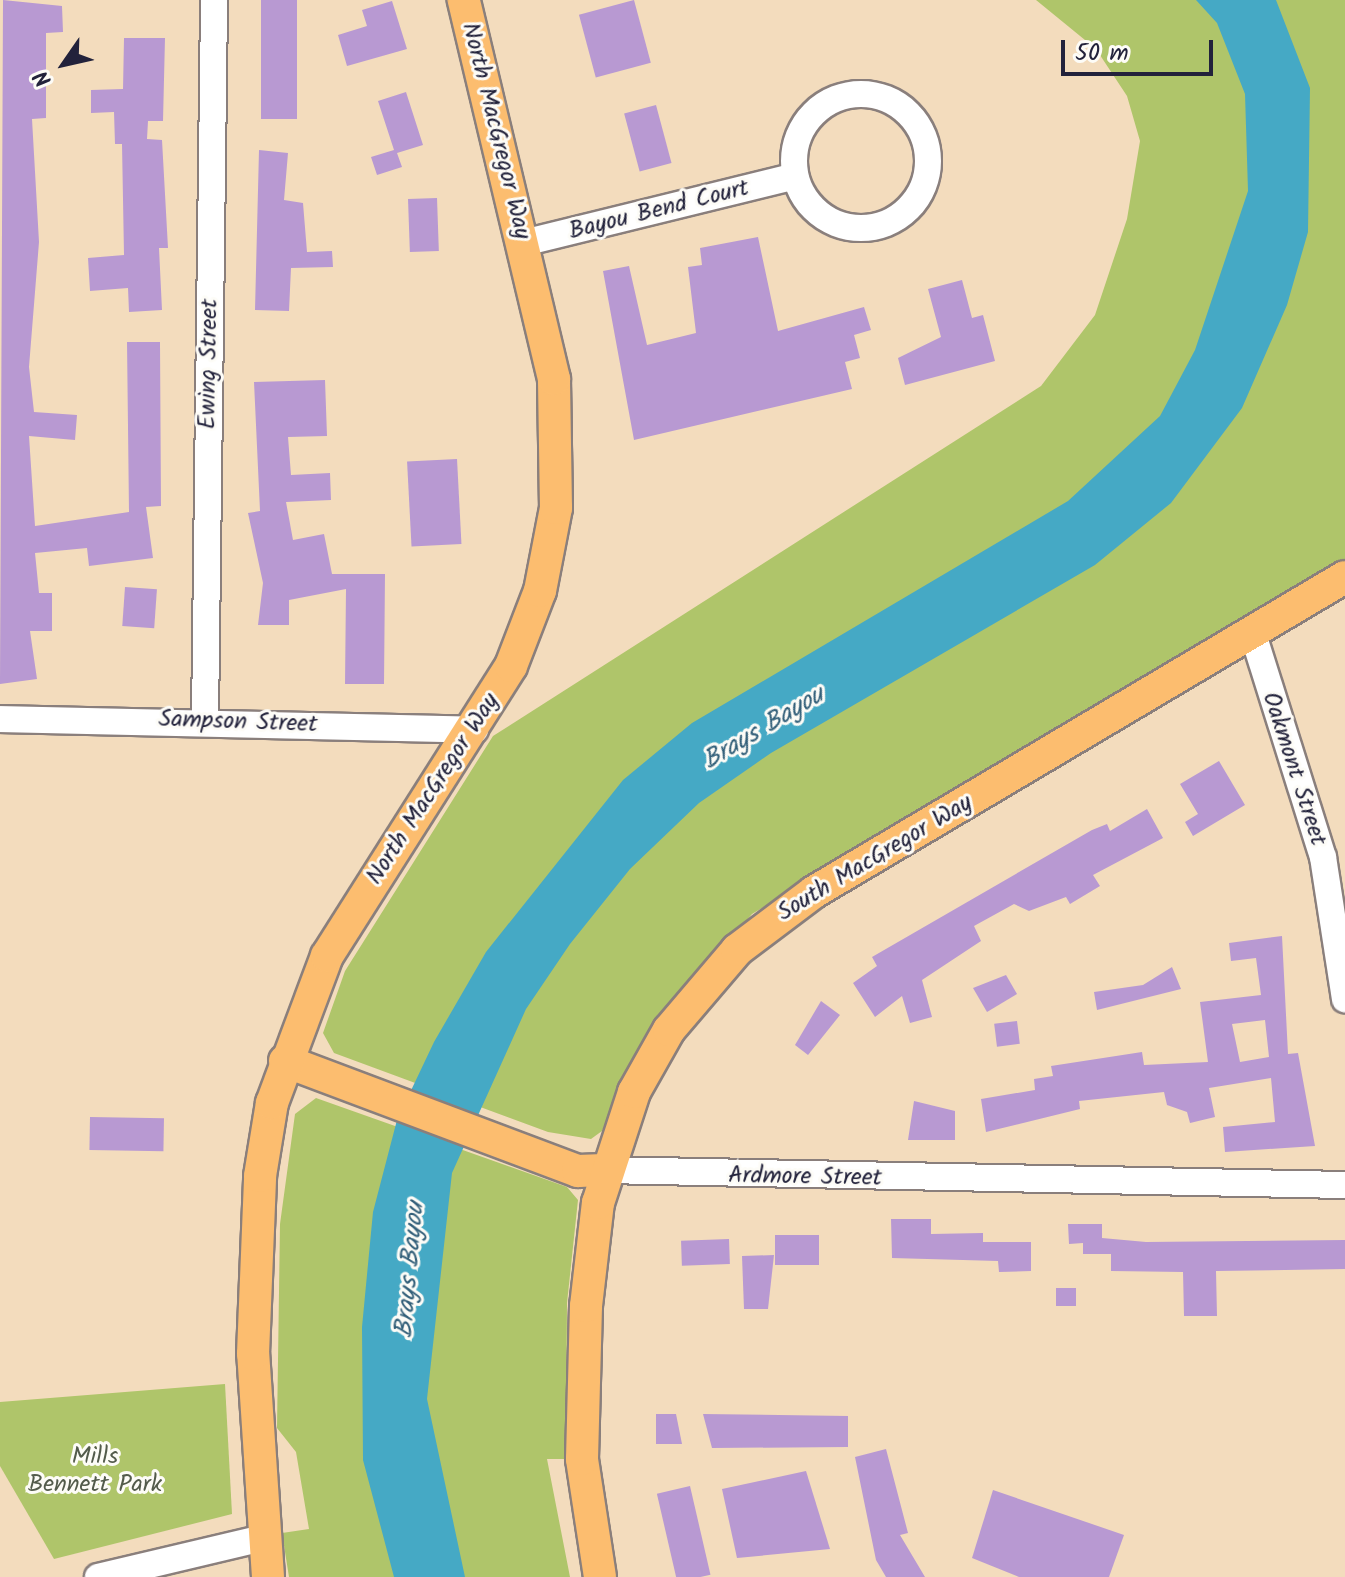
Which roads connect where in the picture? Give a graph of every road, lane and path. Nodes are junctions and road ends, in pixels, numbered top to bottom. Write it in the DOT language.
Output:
graph roads {
  1 [pos="464,0"];
  2 [pos="207,3"];
  3 [pos="795,176"];
  4 [pos="523,243"];
  5 [pos="1345,577"];
  6 [pos="1253,634"];
  7 [pos="0,719"];
  8 [pos="205,720"];
  9 [pos="475,730"];
  10 [pos="1345,999"];
  11 [pos="285,1061"];
  12 [pos="604,1170"];
  13 [pos="1345,1185"];
  14 [pos="263,1538"];
  15 [pos="98,1577"];
  16 [pos="268,1577"];
  17 [pos="600,1577"];
  1 -- 4 [label="main road, North MacGregor Way"];
  2 -- 8 [label="street, Ewing Street"];
  3 -- 3 [label="street"];
  3 -- 4 [label="street, Bayou Bend Court"];
  4 -- 9 [label="main road, North MacGregor Way"];
  5 -- 6 [label="main road, South MacGregor Way"];
  6 -- 10 [label="street, Oakmont Street"];
  6 -- 12 [label="main road, South MacGregor Way"];
  7 -- 8 [label="street, Sampson Street"];
  8 -- 9 [label="street, Sampson Street"];
  9 -- 11 [label="main road, North MacGregor Way"];
  11 -- 12 [label="main road, Ardmore Street"];
  11 -- 14 [label="main road, North MacGregor Way"];
  12 -- 13 [label="street, Ardmore Street"];
  12 -- 17 [label="main road, South MacGregor Way"];
  14 -- 15 [label="street"];
  14 -- 16 [label="main road, North MacGregor Way"];
}
